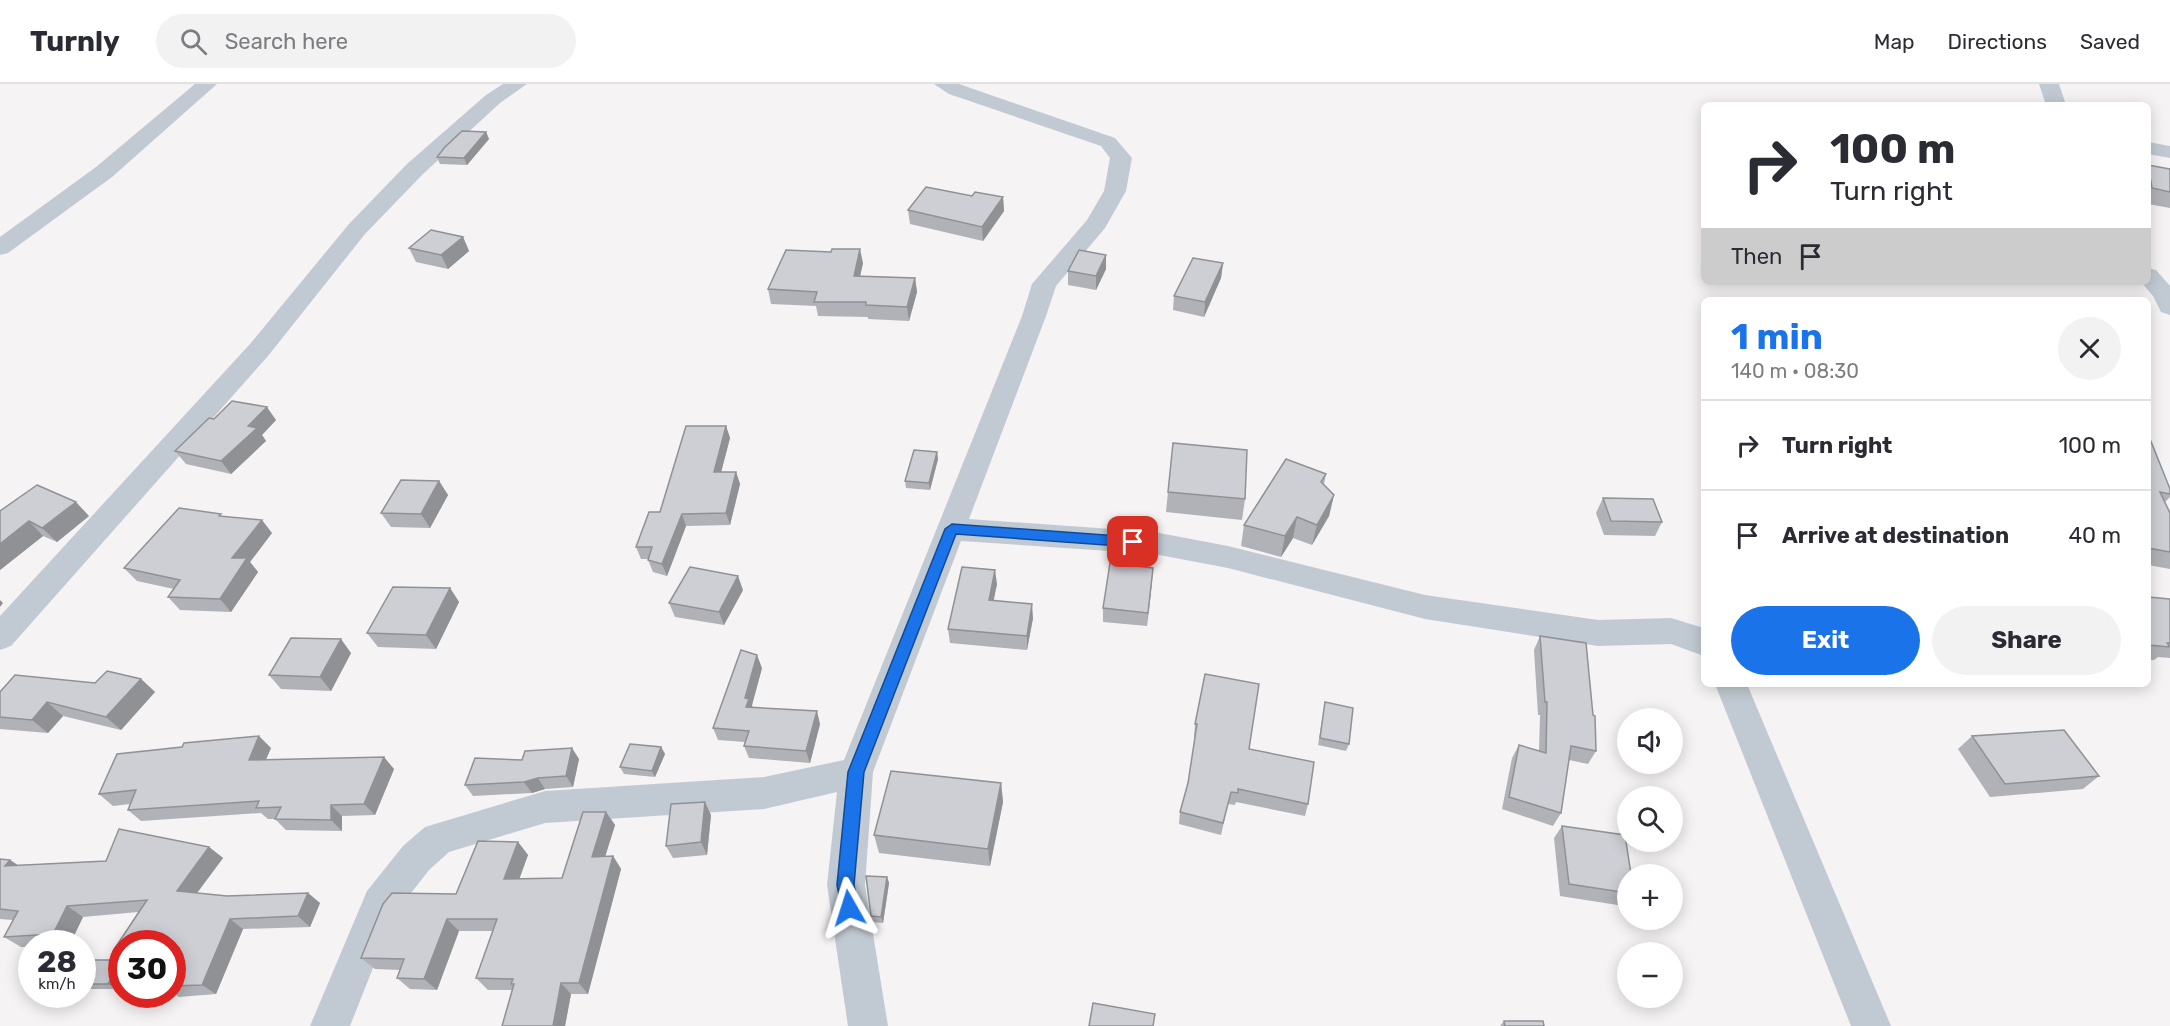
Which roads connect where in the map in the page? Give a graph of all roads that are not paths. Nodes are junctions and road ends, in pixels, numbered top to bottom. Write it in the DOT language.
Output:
graph roads {
  1 [pos="207,84"];
  2 [pos="518,84"];
  3 [pos="944,84"];
  4 [pos="2049,84"];
  5 [pos="2055,102"];
  6 [pos="2151,149"];
  7 [pos="2170,152"];
  8 [pos="0,248"];
  9 [pos="2151,270"];
  10 [pos="2170,273"];
  11 [pos="2151,279"];
  12 [pos="2170,307"];
  13 [pos="952,529"];
  14 [pos="0,638"];
  15 [pos="1701,642"];
  16 [pos="1732,687"];
  17 [pos="856,772"];
  18 [pos="330,1026"];
  19 [pos="868,1026"];
  20 [pos="1871,1026"];
  1 -- 8 [label="street"];
  2 -- 14 [label="street"];
  3 -- 13 [label="street"];
  4 -- 5 [label="street"];
  6 -- 7 [label="street"];
  9 -- 10 [label="street"];
  11 -- 12 [label="street"];
  13 -- 15 [label="street"];
  13 -- 17 [label="street"];
  16 -- 20 [label="street"];
  17 -- 18 [label="street"];
  17 -- 19 [label="street"];
}
